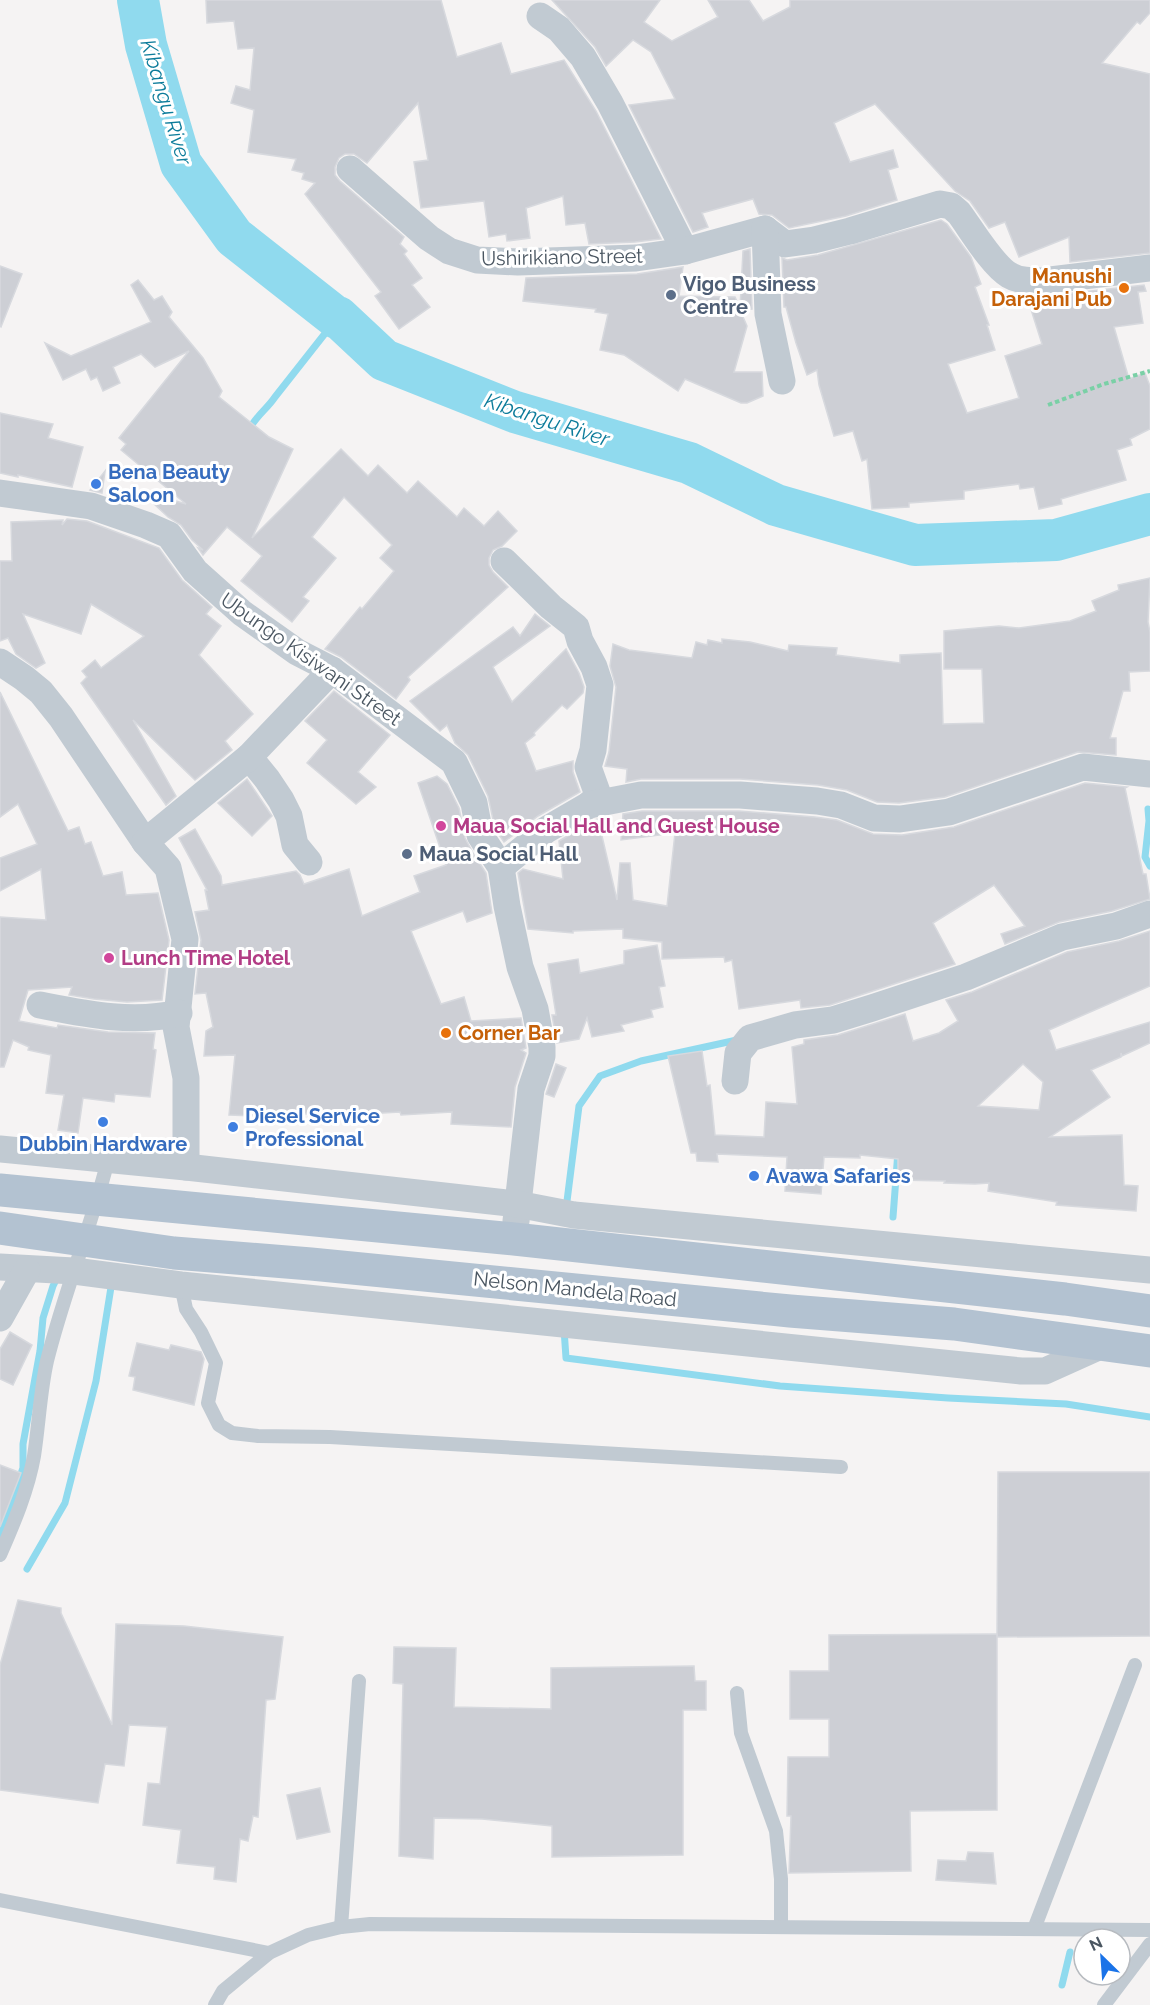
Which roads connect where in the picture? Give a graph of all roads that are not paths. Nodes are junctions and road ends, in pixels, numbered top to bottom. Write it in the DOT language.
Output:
graph roads {
  1 [pos="540,16"];
  2 [pos="350,169"];
  3 [pos="765,229"];
  4 [pos="685,251"];
  5 [pos="1150,268"];
  6 [pos="783,381"];
  7 [pos="0,493"];
  8 [pos="504,561"];
  9 [pos="0,662"];
  10 [pos="332,670"];
  11 [pos="249,757"];
  12 [pos="1150,774"];
  13 [pos="589,805"];
  14 [pos="145,842"];
  15 [pos="309,862"];
  16 [pos="501,867"];
  17 [pos="1150,914"];
  18 [pos="40,1005"];
  19 [pos="179,1013"];
  20 [pos="735,1082"];
  21 [pos="0,1149"];
  22 [pos="108,1160"];
  23 [pos="186,1167"];
  24 [pos="0,1190"];
  25 [pos="98,1199"];
  26 [pos="517,1204"];
  27 [pos="0,1228"];
  28 [pos="83,1239"];
  29 [pos="514,1239"];
  30 [pos="0,1267"];
  31 [pos="27,1270"];
  32 [pos="1150,1270"];
  33 [pos="74,1271"];
  34 [pos="181,1285"];
  35 [pos="1150,1311"];
  36 [pos="0,1318"];
  37 [pos="1105,1344"];
  38 [pos="1150,1351"];
  39 [pos="841,1467"];
  40 [pos="0,1555"];
  41 [pos="1135,1665"];
  42 [pos="359,1681"];
  43 [pos="737,1693"];
  44 [pos="0,1900"];
  45 [pos="340,1927"];
  46 [pos="781,1927"];
  47 [pos="1034,1929"];
  48 [pos="1150,1930"];
  49 [pos="1150,1944"];
  50 [pos="269,1953"];
  51 [pos="215,2005"];
  52 [pos="1104,2005"];
  1 -- 4 [label="street"];
  2 -- 4 [label="street, Ushirikiano Street"];
  3 -- 4 [label="street, Ushirikiano Street"];
  3 -- 5 [label="street"];
  3 -- 6 [label="street"];
  7 -- 10 [label="street, Ubungo Kisiwani Street"];
  8 -- 13 [label="street"];
  9 -- 14 [label="street"];
  10 -- 11 [label="street"];
  10 -- 16 [label="street, Ubungo Kisiwani Street"];
  11 -- 14 [label="street"];
  11 -- 15 [label="street"];
  12 -- 13 [label="street"];
  13 -- 16 [label="street"];
  14 -- 19 [label="street"];
  16 -- 26 [label="street, Ubungo Kisiwani Street"];
  17 -- 20 [label="street"];
  18 -- 19 [label="street"];
  19 -- 23 [label="street"];
  21 -- 22 [label="street"];
  22 -- 23 [label="street"];
  22 -- 25 [label="lane"];
  23 -- 26 [label="street"];
  24 -- 25 [label="main road, Nelson Mandela Road"];
  25 -- 28 [label="lane"];
  25 -- 29 [label="main road, Nelson Mandela Road"];
  26 -- 29 [label="street, Ubungo Kisiwani Street"];
  26 -- 32 [label="street"];
  27 -- 28 [label="main road, Nelson Mandela Road"];
  28 -- 33 [label="lane"];
  28 -- 37 [label="main road, Nelson Mandela Road"];
  29 -- 35 [label="main road, Nelson Mandela Road"];
  30 -- 31 [label="street"];
  31 -- 33 [label="street"];
  31 -- 36 [label="street"];
  33 -- 34 [label="street"];
  33 -- 40 [label="lane"];
  34 -- 37 [label="street"];
  34 -- 39 [label="lane"];
  37 -- 38 [label="main road, Nelson Mandela Road"];
  41 -- 47 [label="lane"];
  42 -- 45 [label="lane"];
  43 -- 46 [label="lane"];
  44 -- 50 [label="lane"];
  45 -- 46 [label="lane"];
  45 -- 50 [label="lane"];
  46 -- 47 [label="lane"];
  47 -- 48 [label="lane"];
  49 -- 52 [label="lane"];
  50 -- 51 [label="lane"];
}
